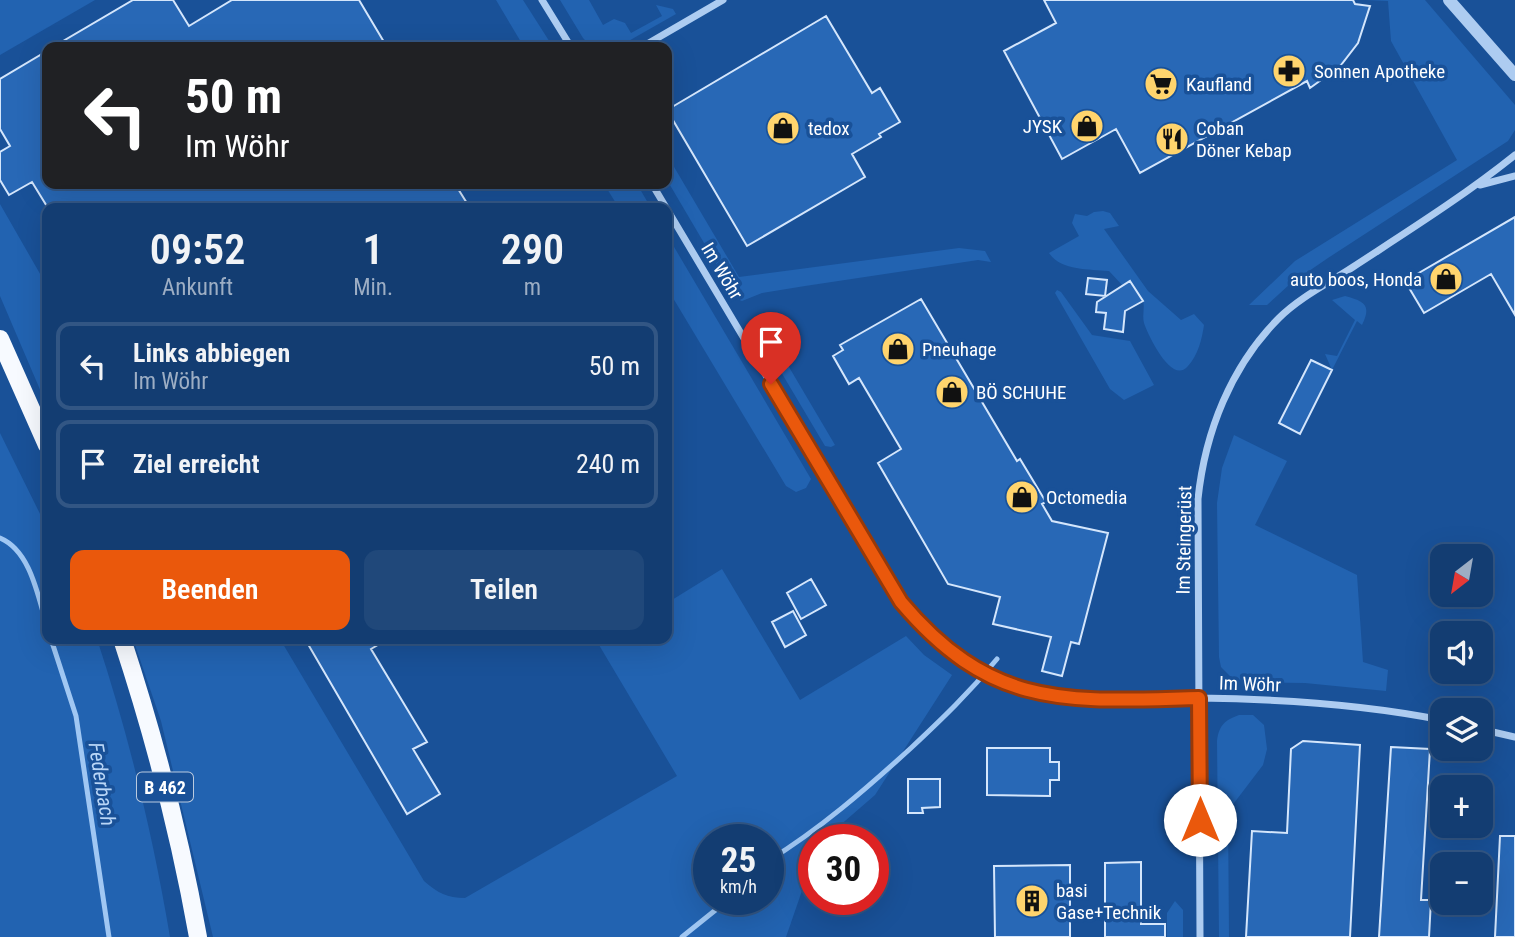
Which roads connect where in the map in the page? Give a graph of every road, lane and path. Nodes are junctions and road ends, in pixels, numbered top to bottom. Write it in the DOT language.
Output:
graph roads {
  1 [pos="542,0"];
  2 [pos="723,0"];
  3 [pos="1449,0"];
  4 [pos="568,42"];
  5 [pos="651,42"];
  6 [pos="1515,75"];
  7 [pos="1515,155"];
  8 [pos="1515,176"];
  9 [pos="1476,186"];
  10 [pos="672,218"];
  11 [pos="0,339"];
  12 [pos="0,354"];
  13 [pos="26,396"];
  14 [pos="42,433"];
  15 [pos="124,644"];
  16 [pos="1199,698"];
  17 [pos="1430,717"];
  18 [pos="1493,732"];
  19 [pos="1515,737"];
  20 [pos="198,937"];
  21 [pos="1200,937"];
  1 -- 4 [label="street"];
  2 -- 5 [label="street"];
  3 -- 6 [label="street"];
  7 -- 9 [label="street, Im Steingerüst"];
  8 -- 9 [label="street, Im Steingerüst"];
  9 -- 16 [label="street, Im Steingerüst"];
  10 -- 16 [label="street, Im Wöhr"];
  11 -- 13 [label="main road"];
  12 -- 13 [label="main road"];
  13 -- 14 [label="main road"];
  15 -- 20 [label="main road, B 462"];
  16 -- 17 [label="street, Im Wöhr"];
  16 -- 21 [label="street, Im Steingerüst"];
  18 -- 19 [label="street"];
}
